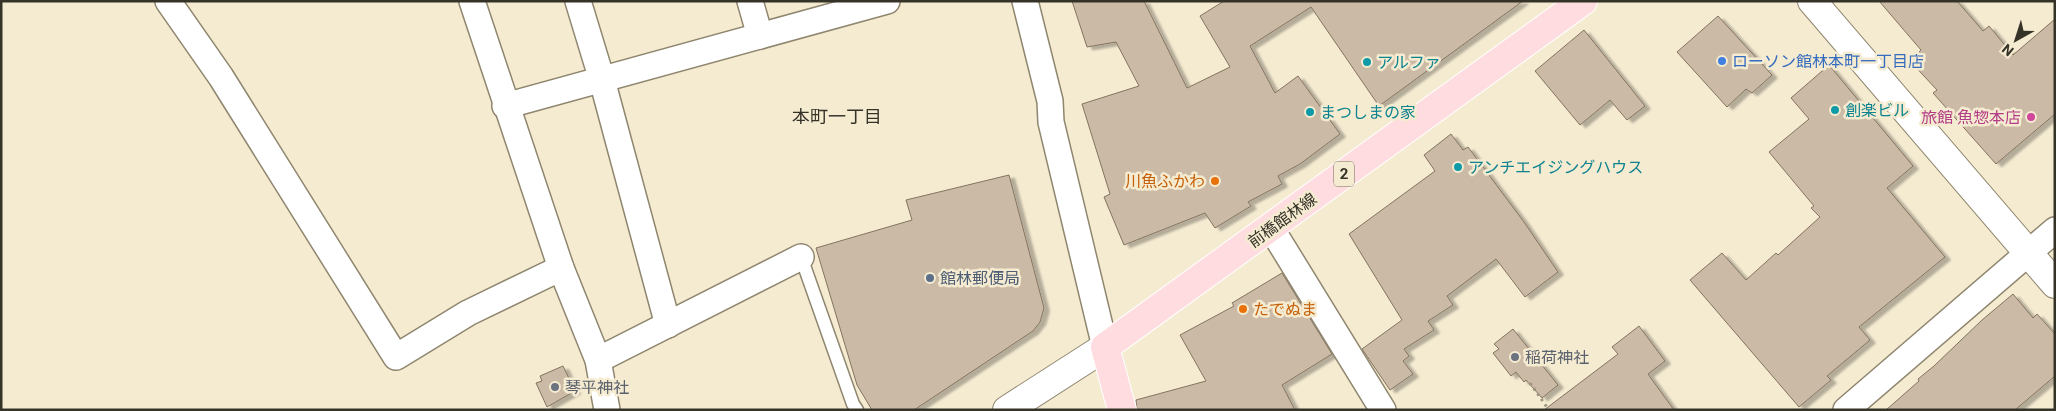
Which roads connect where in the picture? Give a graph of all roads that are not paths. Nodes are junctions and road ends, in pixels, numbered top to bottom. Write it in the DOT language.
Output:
graph roads {
  1 [pos="168,1"];
  2 [pos="472,1"];
  3 [pos="578,1"];
  4 [pos="750,1"];
  5 [pos="888,1"];
  6 [pos="1025,1"];
  7 [pos="1583,1"];
  8 [pos="1812,1"];
  9 [pos="760,36"];
  10 [pos="602,80"];
  11 [pos="506,106"];
  12 [pos="1271,228"];
  13 [pos="2055,230"];
  14 [pos="2028,253"];
  15 [pos="801,257"];
  16 [pos="560,268"];
  17 [pos="2055,284"];
  18 [pos="668,325"];
  19 [pos="1105,347"];
  20 [pos="598,360"];
  21 [pos="606,410"];
  22 [pos="857,410"];
  23 [pos="1007,410"];
  24 [pos="1122,410"];
  25 [pos="1383,410"];
  26 [pos="1846,410"];
  1 -- 16 [label="street"];
  2 -- 11 [label="street"];
  3 -- 10 [label="street"];
  4 -- 9 [label="street"];
  5 -- 9 [label="street"];
  6 -- 19 [label="street"];
  7 -- 12 [label="main road, 前橋館林線 / 2"];
  8 -- 14 [label="street"];
  9 -- 10 [label="street"];
  10 -- 11 [label="street"];
  10 -- 18 [label="street"];
  11 -- 16 [label="street"];
  12 -- 19 [label="main road, 前橋館林線 / 2"];
  12 -- 25 [label="street"];
  13 -- 14 [label="street"];
  14 -- 17 [label="street"];
  14 -- 26 [label="street"];
  15 -- 18 [label="street"];
  15 -- 22 [label="lane"];
  16 -- 20 [label="street"];
  18 -- 20 [label="street"];
  19 -- 23 [label="street"];
  19 -- 24 [label="main road"];
  20 -- 21 [label="street"];
}
